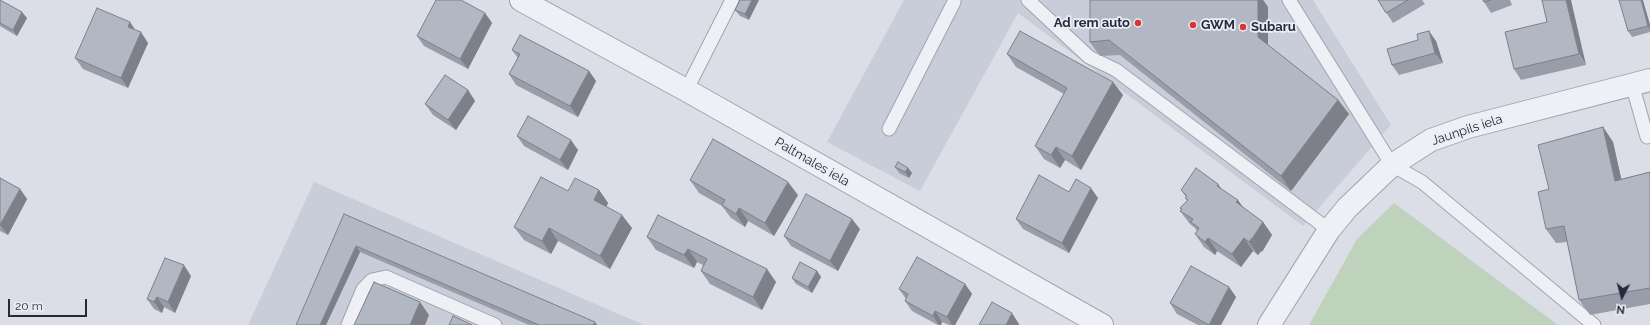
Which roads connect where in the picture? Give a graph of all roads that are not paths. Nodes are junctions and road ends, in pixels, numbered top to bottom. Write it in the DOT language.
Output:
graph roads {
  1 [pos="521,0"];
  2 [pos="732,0"];
  3 [pos="954,0"];
  4 [pos="1028,0"];
  5 [pos="1289,0"];
  6 [pos="692,79"];
  7 [pos="1641,82"];
  8 [pos="889,128"];
  9 [pos="1650,136"];
  10 [pos="1392,165"];
  11 [pos="1329,230"];
  12 [pos="348,325"];
  13 [pos="495,325"];
  14 [pos="1102,325"];
  15 [pos="1269,325"];
  16 [pos="1594,325"];
  1 -- 14 [label="street, Paltmales iela"];
  2 -- 6 [label="lane"];
  3 -- 8 [label="lane"];
  4 -- 11 [label="lane"];
  5 -- 10 [label="lane"];
  7 -- 9 [label="lane"];
  7 -- 10 [label="street, Jaunpils iela"];
  10 -- 11 [label="street, Jaunpils iela"];
  10 -- 16 [label="lane"];
  11 -- 15 [label="street, Jaunpils iela"];
  12 -- 13 [label="lane"];
}
